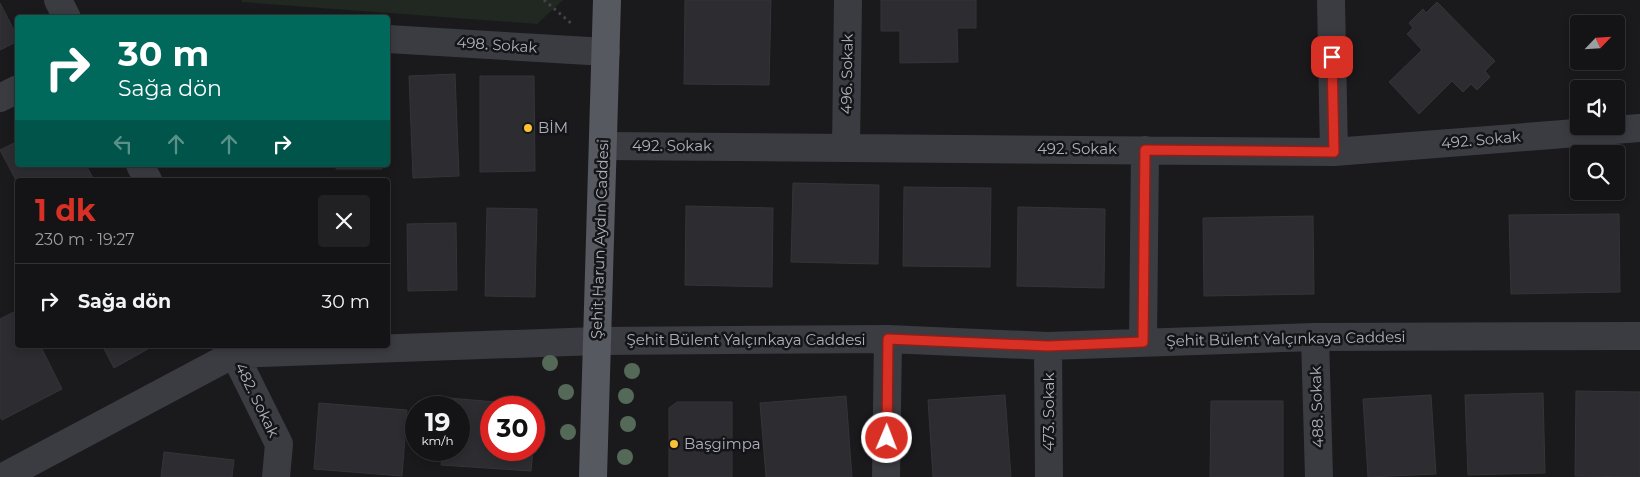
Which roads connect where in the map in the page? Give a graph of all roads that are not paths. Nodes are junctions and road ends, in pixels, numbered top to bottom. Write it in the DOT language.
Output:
graph roads {
  1 [pos="58,0"];
  2 [pos="607,0"];
  3 [pos="848,0"];
  4 [pos="1331,0"];
  5 [pos="66,15"];
  6 [pos="390,39"];
  7 [pos="606,52"];
  8 [pos="15,91"];
  9 [pos="0,98"];
  10 [pos="1640,128"];
  11 [pos="602,146"];
  12 [pos="846,148"];
  13 [pos="1145,150"];
  14 [pos="1334,152"];
  15 [pos="1640,336"];
  16 [pos="1315,337"];
  17 [pos="888,339"];
  18 [pos="597,341"];
  19 [pos="1143,342"];
  20 [pos="390,346"];
  21 [pos="1048,346"];
  22 [pos="278,348"];
  23 [pos="232,349"];
  24 [pos="3,477"];
  25 [pos="276,477"];
  26 [pos="592,477"];
  27 [pos="886,477"];
  28 [pos="1050,477"];
  29 [pos="1319,477"];
  1 -- 5 [label="street"];
  2 -- 7 [label="main road, Şehit Harun Aydın Caddesi"];
  3 -- 12 [label="street, 496. Sokak"];
  4 -- 14 [label="street"];
  6 -- 7 [label="street, 498. Sokak"];
  7 -- 11 [label="main road, Şehit Harun Aydın Caddesi"];
  8 -- 9 [label="street"];
  10 -- 14 [label="street, 492. Sokak"];
  11 -- 12 [label="street, 492. Sokak"];
  11 -- 18 [label="main road, Şehit Harun Aydın Caddesi"];
  12 -- 13 [label="street, 492. Sokak"];
  13 -- 14 [label="street, 492. Sokak"];
  13 -- 19 [label="street"];
  15 -- 16 [label="street, Şehit Bülent Yalçınkaya Caddesi"];
  16 -- 19 [label="street, Şehit Bülent Yalçınkaya Caddesi"];
  16 -- 29 [label="street, 488. Sokak"];
  17 -- 18 [label="street, Şehit Bülent Yalçınkaya Caddesi"];
  17 -- 21 [label="street, Şehit Bülent Yalçınkaya Caddesi"];
  17 -- 27 [label="street"];
  18 -- 20 [label="street, Şehit Bülent Yalçınkaya Caddesi"];
  18 -- 26 [label="main road, Şehit Harun Aydın Caddesi"];
  19 -- 21 [label="street, Şehit Bülent Yalçınkaya Caddesi"];
  21 -- 28 [label="street, 473. Sokak"];
  22 -- 23 [label="street, Şehit Bülent Yalçınkaya Caddesi"];
  23 -- 24 [label="street, Şehit Bülent Yalçınkaya Caddesi"];
  23 -- 25 [label="street, 482. Sokak"];
}
